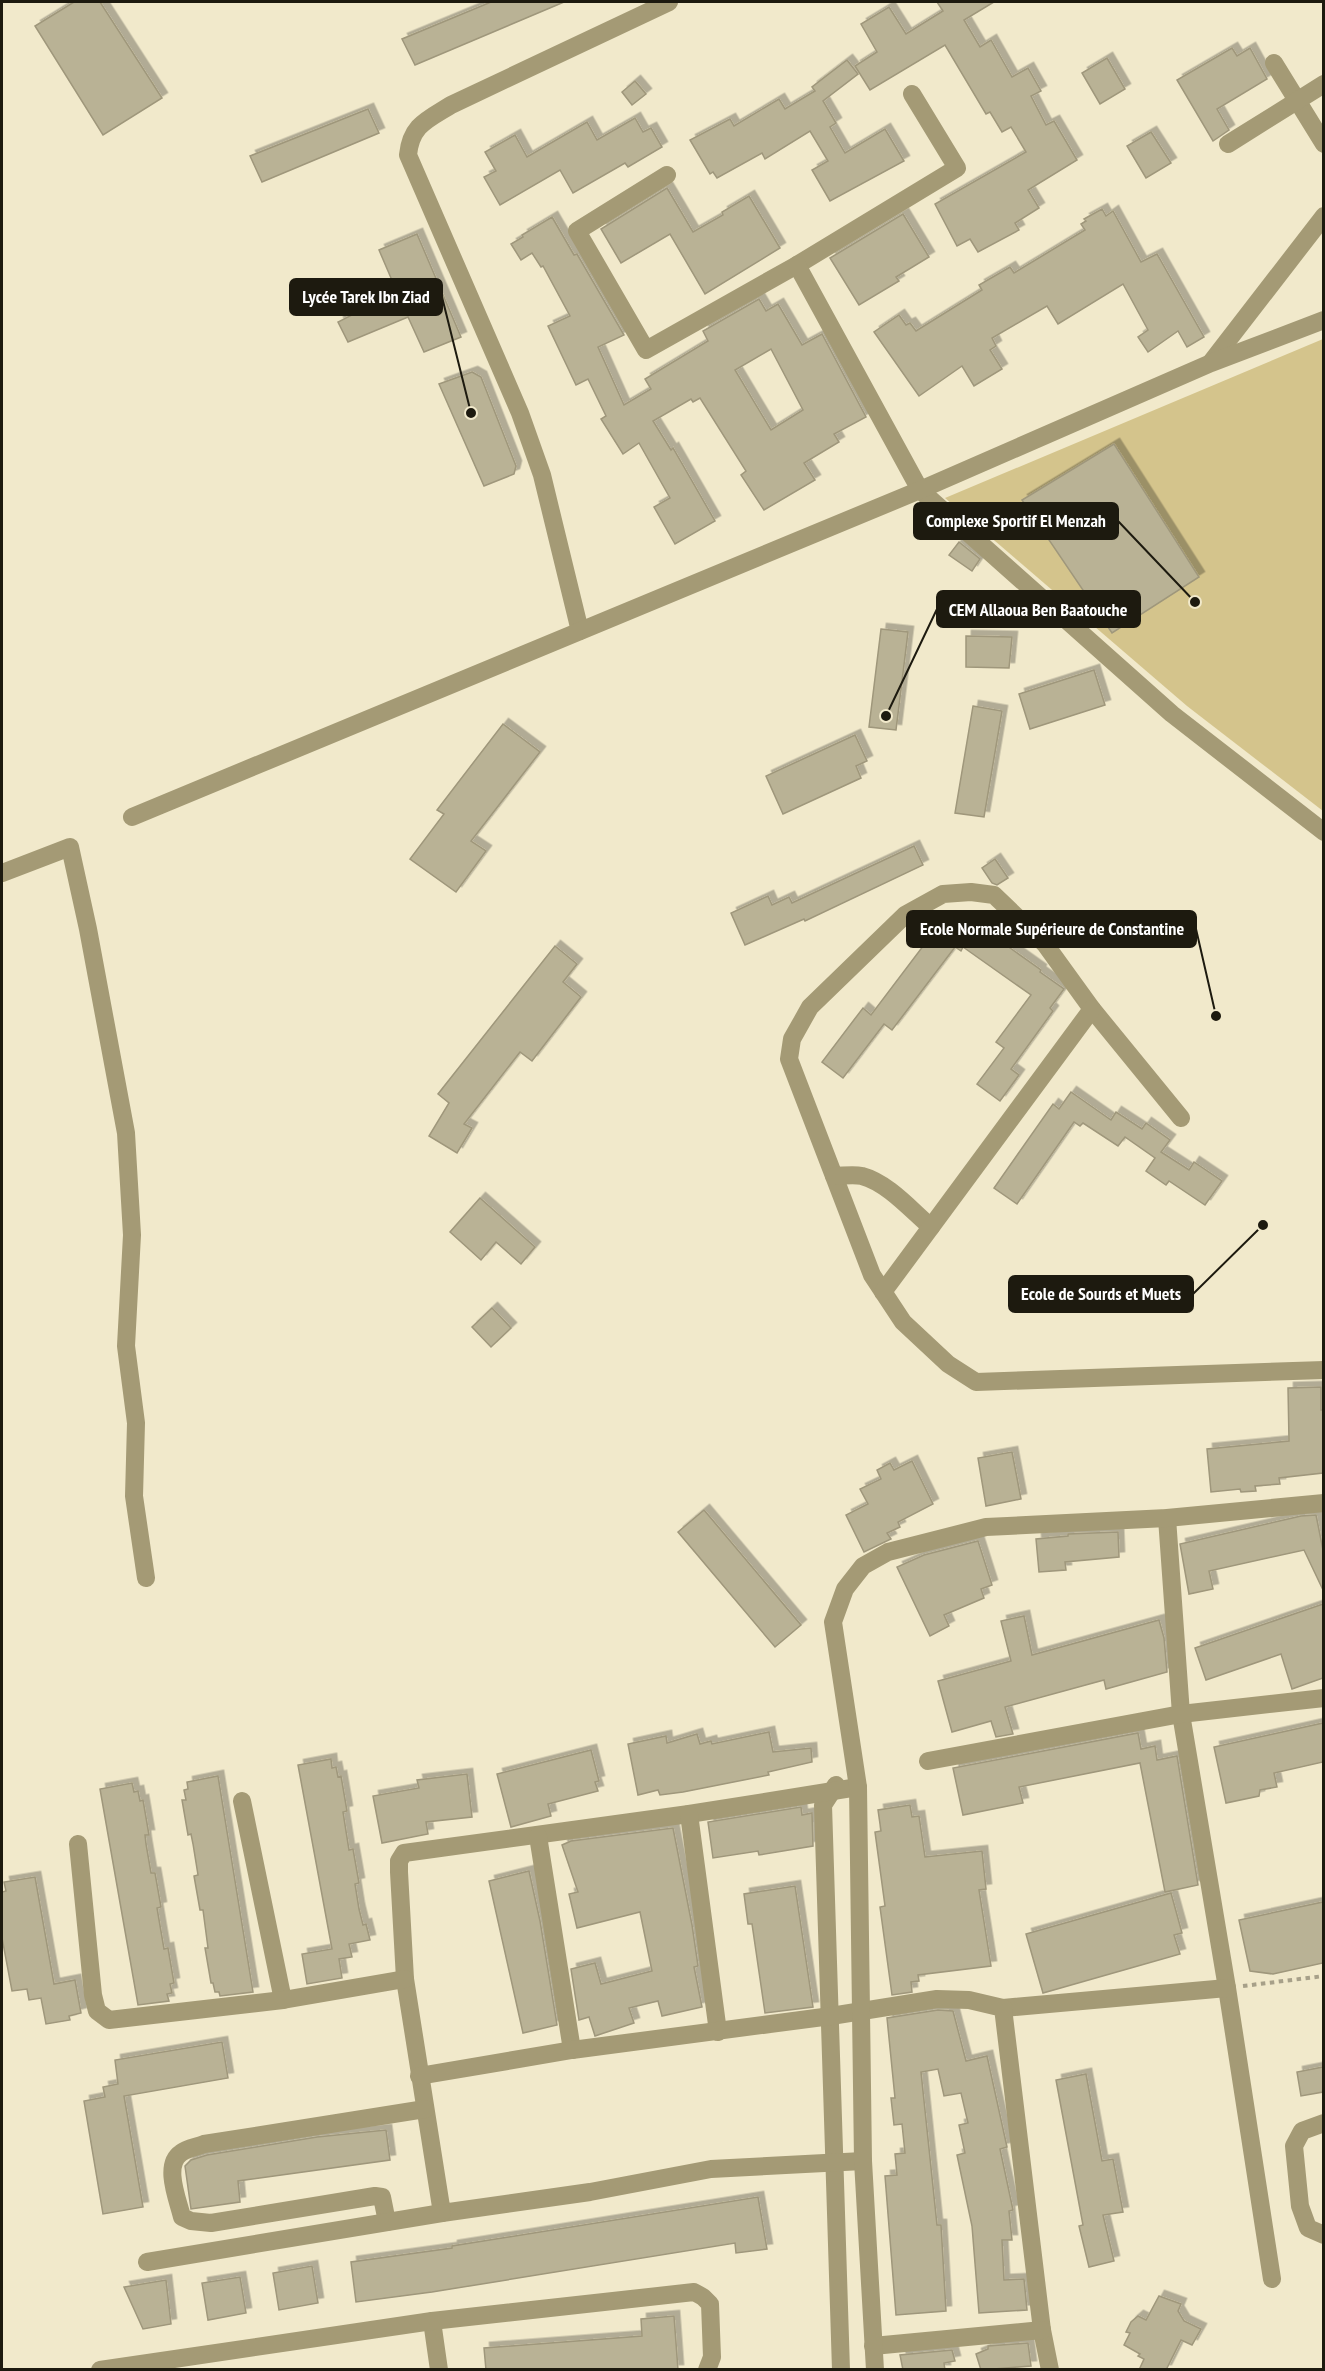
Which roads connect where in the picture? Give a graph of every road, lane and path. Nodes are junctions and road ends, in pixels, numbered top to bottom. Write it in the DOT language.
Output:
graph roads {
  1 [pos="669,2"];
  2 [pos="1274,63"];
  3 [pos="1323,84"];
  4 [pos="912,94"];
  5 [pos="1297,100"];
  6 [pos="1228,144"];
  7 [pos="1323,144"];
  8 [pos="667,175"];
  9 [pos="1323,216"];
  10 [pos="797,265"];
  11 [pos="1323,320"];
  12 [pos="1211,363"];
  13 [pos="920,490"];
  14 [pos="580,631"];
  15 [pos="132,817"];
  16 [pos="1323,832"];
  17 [pos="2,873"];
  18 [pos="1092,1009"];
  19 [pos="1181,1118"];
  20 [pos="834,1176"];
  21 [pos="931,1227"];
  22 [pos="883,1292"];
  23 [pos="1323,1370"];
  24 [pos="1323,1503"];
  25 [pos="1167,1518"];
  26 [pos="146,1578"];
  27 [pos="1323,1698"];
  28 [pos="1181,1714"];
  29 [pos="928,1761"];
  30 [pos="855,1764"];
  31 [pos="858,1787"];
  32 [pos="831,1792"];
  33 [pos="242,1801"];
  34 [pos="689,1814"];
  35 [pos="538,1836"];
  36 [pos="78,1844"];
  37 [pos="1323,1976"];
  38 [pos="405,1979"];
  39 [pos="1227,1988"];
  40 [pos="283,2000"];
  41 [pos="1003,2008"];
  42 [pos="861,2010"];
  43 [pos="831,2016"];
  44 [pos="718,2032"];
  45 [pos="573,2050"];
  46 [pos="419,2076"];
  47 [pos="425,2109"];
  48 [pos="1323,2123"];
  49 [pos="863,2161"];
  50 [pos="834,2163"];
  51 [pos="442,2213"];
  52 [pos="387,2222"];
  53 [pos="1323,2235"];
  54 [pos="147,2262"];
  55 [pos="1272,2279"];
  56 [pos="432,2321"];
  57 [pos="1042,2330"];
  58 [pos="873,2346"];
  59 [pos="100,2370"];
  60 [pos="439,2370"];
  61 [pos="707,2370"];
  62 [pos="841,2370"];
  63 [pos="876,2370"];
  64 [pos="1050,2370"];
  1 -- 14 [label="street"];
  2 -- 5 [label="street"];
  3 -- 5 [label="street"];
  4 -- 10 [label="street"];
  5 -- 6 [label="street"];
  5 -- 7 [label="street"];
  8 -- 10 [label="street"];
  9 -- 12 [label="street"];
  10 -- 13 [label="street"];
  11 -- 12 [label="street"];
  12 -- 13 [label="street"];
  13 -- 14 [label="street"];
  13 -- 16 [label="street"];
  14 -- 15 [label="street"];
  17 -- 26 [label="street"];
  18 -- 19 [label="street"];
  18 -- 20 [label="street"];
  18 -- 21 [label="street"];
  20 -- 21 [label="street"];
  20 -- 22 [label="street"];
  21 -- 22 [label="street"];
  22 -- 23 [label="street"];
  24 -- 25 [label="street"];
  25 -- 28 [label="street"];
  25 -- 30 [label="street"];
  27 -- 28 [label="street"];
  28 -- 29 [label="street"];
  28 -- 39 [label="street"];
  30 -- 31 [label="street"];
  30 -- 32 [label="street"];
  31 -- 32 [label="street"];
  31 -- 42 [label="street"];
  32 -- 34 [label="street"];
  32 -- 43 [label="street"];
  33 -- 40 [label="street"];
  34 -- 35 [label="street"];
  34 -- 44 [label="street"];
  35 -- 38 [label="street"];
  35 -- 45 [label="street"];
  36 -- 40 [label="street"];
  37 -- 39 [label="path"];
  38 -- 40 [label="street"];
  38 -- 46 [label="street"];
  39 -- 41 [label="street"];
  39 -- 55 [label="street"];
  41 -- 42 [label="street"];
  41 -- 57 [label="street"];
  42 -- 43 [label="street"];
  42 -- 49 [label="street"];
  43 -- 44 [label="street"];
  43 -- 50 [label="street"];
  44 -- 45 [label="street"];
  45 -- 46 [label="street"];
  46 -- 47 [label="street"];
  47 -- 51 [label="street"];
  47 -- 52 [label="street"];
  48 -- 53 [label="street"];
  49 -- 50 [label="street"];
  49 -- 58 [label="street"];
  50 -- 51 [label="street"];
  50 -- 62 [label="street"];
  51 -- 52 [label="street"];
  52 -- 54 [label="street"];
  56 -- 59 [label="street"];
  56 -- 60 [label="street"];
  56 -- 61 [label="street"];
  57 -- 58 [label="street"];
  57 -- 64 [label="street"];
  58 -- 63 [label="street"];
}
